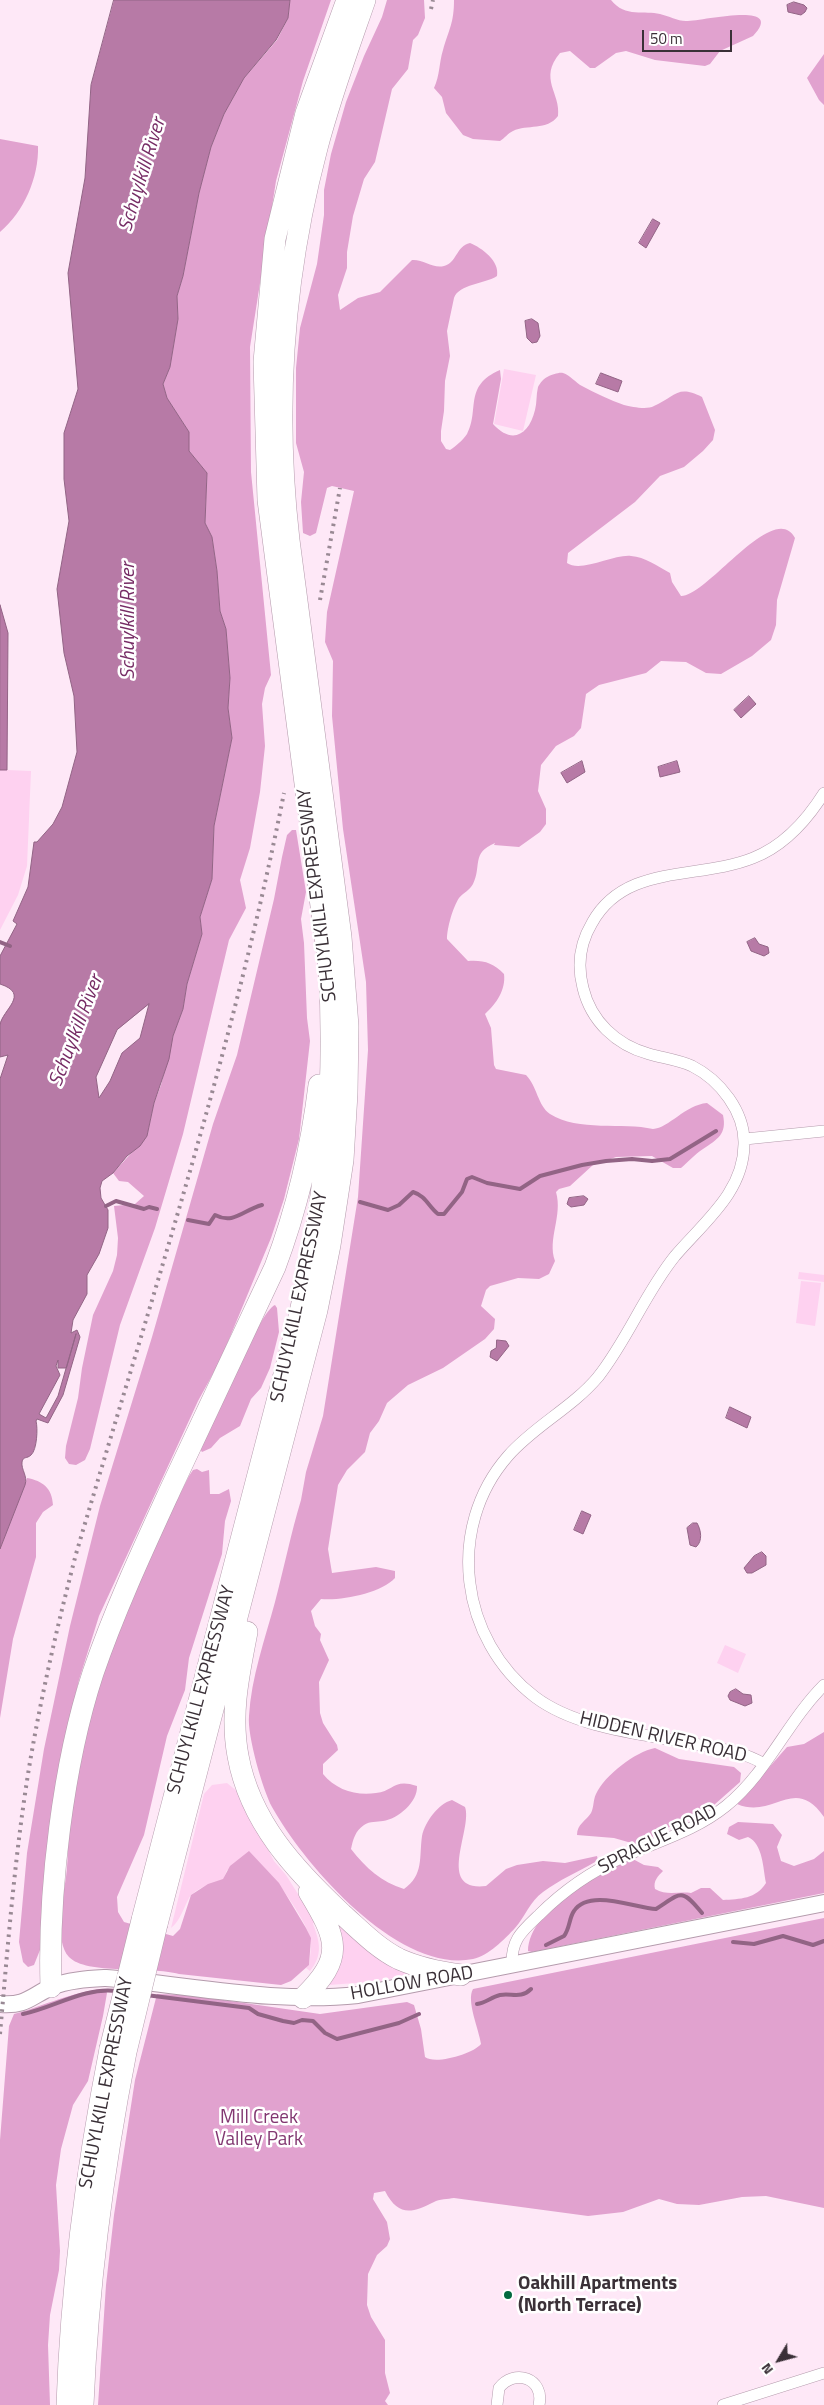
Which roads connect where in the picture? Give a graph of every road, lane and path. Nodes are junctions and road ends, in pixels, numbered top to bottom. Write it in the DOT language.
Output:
graph roads {
  1 [pos="347,0"];
  2 [pos="365,0"];
  3 [pos="824,793"];
  4 [pos="332,1013"];
  5 [pos="824,1131"];
  6 [pos="745,1139"];
  7 [pos="276,1470"];
  8 [pos="824,1685"];
  9 [pos="764,1764"];
  10 [pos="290,1862"];
  11 [pos="824,1903"];
  12 [pos="150,1922"];
  13 [pos="512,1966"];
  14 [pos="460,1975"];
  15 [pos="51,1987"];
  16 [pos="303,1998"];
  17 [pos="0,2004"];
  18 [pos="118,2050"];
  19 [pos="824,2373"];
  20 [pos="67,2405"];
  21 [pos="83,2405"];
  22 [pos="497,2405"];
  23 [pos="539,2405"];
  24 [pos="723,2405"];
  1 -- 4 [label="highway, SCHUYLKILL EXPRESSWAY"];
  2 -- 7 [label="highway, SCHUYLKILL EXPRESSWAY"];
  3 -- 6 [label="street, HIDDEN RIVER ROAD"];
  4 -- 12 [label="highway, SCHUYLKILL EXPRESSWAY"];
  4 -- 15 [label="highway"];
  5 -- 6 [label="street"];
  6 -- 9 [label="street, HIDDEN RIVER ROAD"];
  7 -- 10 [label="highway"];
  7 -- 12 [label="highway, SCHUYLKILL EXPRESSWAY"];
  8 -- 9 [label="street, SPRAGUE ROAD"];
  9 -- 13 [label="street, SPRAGUE ROAD"];
  10 -- 14 [label="highway"];
  10 -- 16 [label="highway"];
  11 -- 13 [label="main road, HOLLOW ROAD"];
  12 -- 18 [label="highway, SCHUYLKILL EXPRESSWAY, bridge"];
  13 -- 14 [label="main road, HOLLOW ROAD"];
  14 -- 16 [label="main road, HOLLOW ROAD"];
  15 -- 16 [label="main road, HOLLOW ROAD"];
  15 -- 17 [label="main road, HOLLOW ROAD"];
  18 -- 20 [label="highway, SCHUYLKILL EXPRESSWAY"];
  18 -- 21 [label="highway, SCHUYLKILL EXPRESSWAY"];
  19 -- 24 [label="street"];
  22 -- 23 [label="street"];
}
